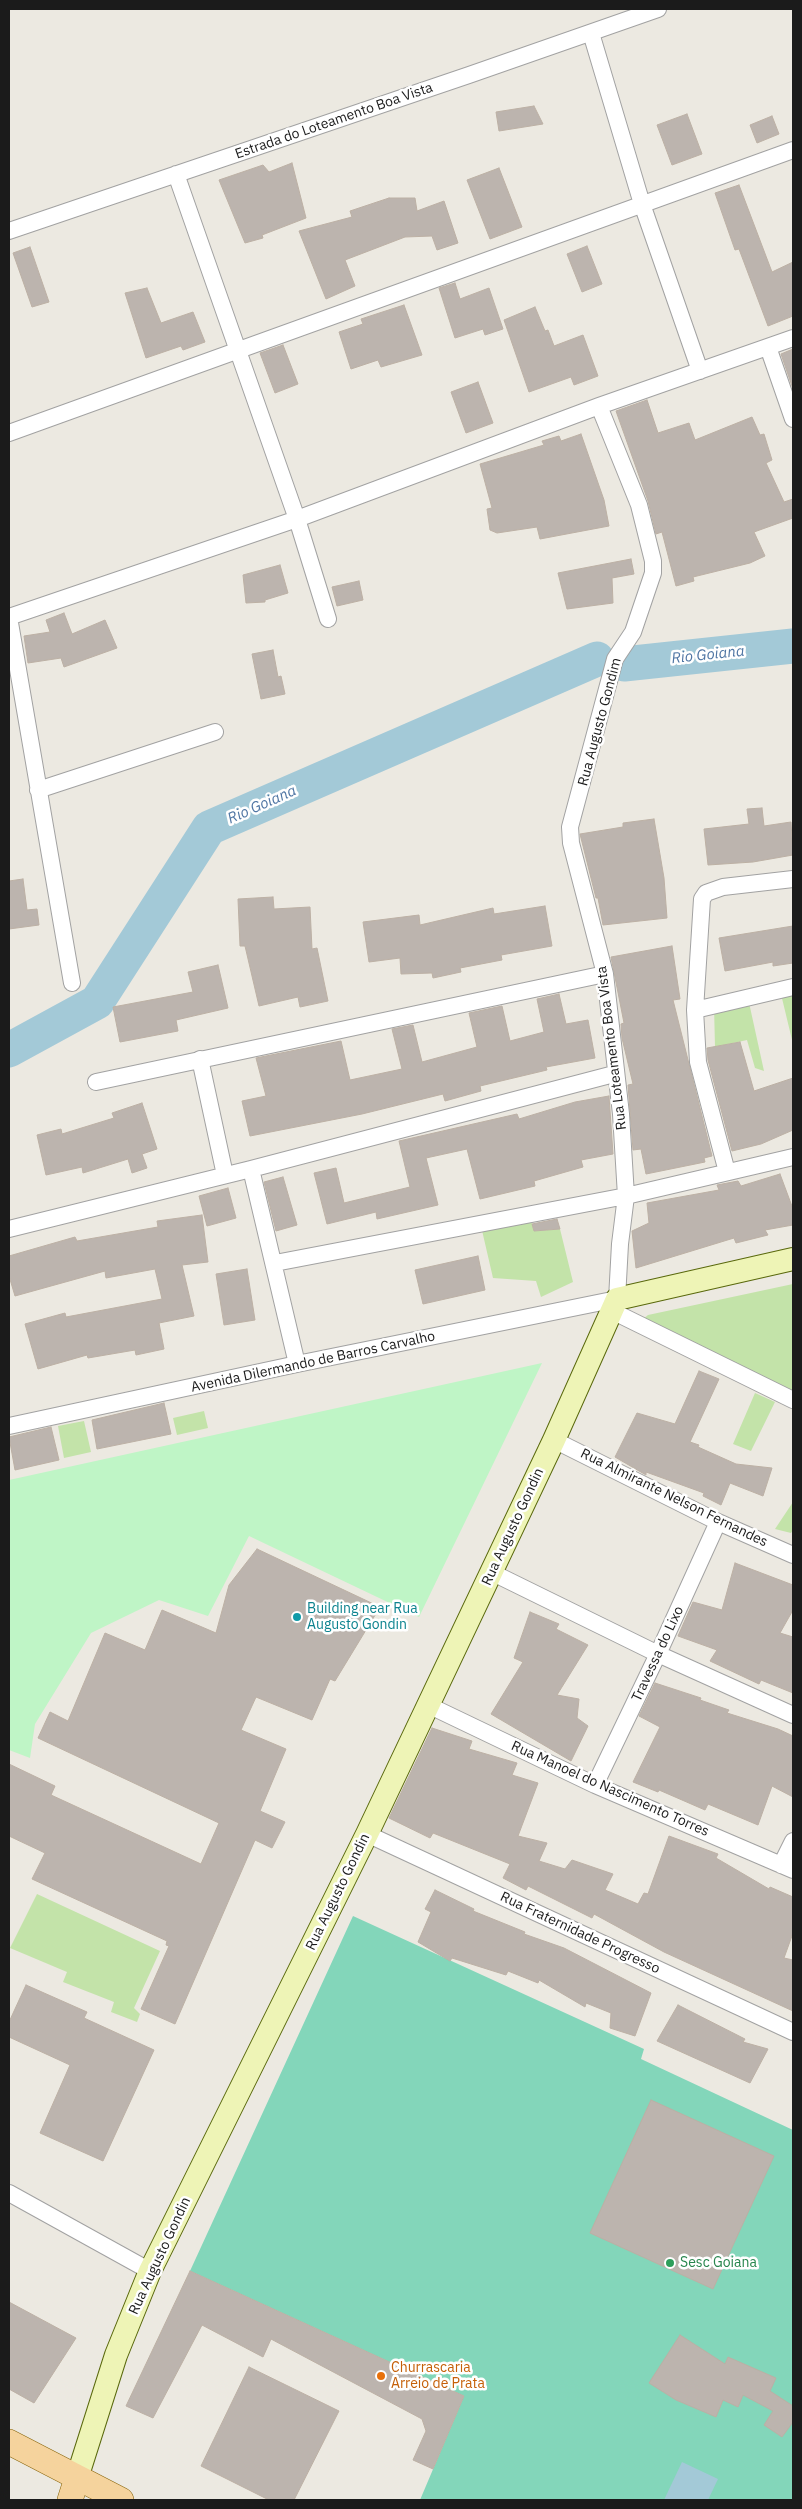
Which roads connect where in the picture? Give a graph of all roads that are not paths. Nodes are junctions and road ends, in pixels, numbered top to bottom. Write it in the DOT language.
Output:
graph roads {
  1 [pos="658,9"];
  2 [pos="591,33"];
  3 [pos="793,150"];
  4 [pos="176,174"];
  5 [pos="642,204"];
  6 [pos="9,231"];
  7 [pos="793,338"];
  8 [pos="768,347"];
  9 [pos="237,352"];
  10 [pos="700,371"];
  11 [pos="599,406"];
  12 [pos="793,419"];
  13 [pos="9,433"];
  14 [pos="297,519"];
  15 [pos="9,617"];
  16 [pos="328,619"];
  17 [pos="216,732"];
  18 [pos="38,790"];
  19 [pos="571,843"];
  20 [pos="793,879"];
  21 [pos="606,974"];
  22 [pos="72,983"];
  23 [pos="793,987"];
  24 [pos="695,1010"];
  25 [pos="200,1059"];
  26 [pos="614,1074"];
  27 [pos="96,1082"];
  28 [pos="793,1157"];
  29 [pos="251,1169"];
  30 [pos="727,1172"];
  31 [pos="224,1176"];
  32 [pos="626,1196"];
  33 [pos="9,1229"];
  34 [pos="793,1259"];
  35 [pos="275,1263"];
  36 [pos="614,1305"];
  37 [pos="297,1364"];
  38 [pos="793,1400"];
  39 [pos="9,1426"];
  40 [pos="554,1440"];
  41 [pos="718,1522"];
  42 [pos="793,1555"];
  43 [pos="492,1572"];
  44 [pos="658,1654"];
  45 [pos="428,1705"];
  46 [pos="793,1715"];
  47 [pos="595,1785"];
  48 [pos="367,1834"];
  49 [pos="793,1841"];
  50 [pos="787,1867"];
  51 [pos="793,2032"];
  52 [pos="9,2193"];
  53 [pos="150,2271"];
  54 [pos="9,2442"];
  55 [pos="73,2489"];
  56 [pos="121,2500"];
  1 -- 2 [label="street, Estrada do Loteamento Boa Vista"];
  2 -- 4 [label="street, Estrada do Loteamento Boa Vista"];
  2 -- 5 [label="street"];
  3 -- 5 [label="street"];
  4 -- 6 [label="street, Estrada do Loteamento Boa Vista"];
  4 -- 9 [label="street"];
  5 -- 9 [label="street"];
  5 -- 10 [label="street"];
  7 -- 8 [label="street"];
  8 -- 10 [label="street"];
  8 -- 12 [label="street"];
  9 -- 13 [label="street"];
  9 -- 14 [label="street"];
  10 -- 11 [label="street"];
  11 -- 14 [label="street"];
  11 -- 19 [label="street, Rua Augusto Gondim"];
  14 -- 15 [label="street"];
  14 -- 16 [label="street"];
  15 -- 18 [label="street"];
  17 -- 18 [label="street"];
  18 -- 22 [label="street"];
  19 -- 21 [label="street, Rua Loteamento Boa Vista"];
  20 -- 24 [label="street"];
  21 -- 25 [label="street"];
  21 -- 26 [label="street, Rua Loteamento Boa Vista"];
  23 -- 24 [label="street"];
  24 -- 30 [label="street"];
  25 -- 27 [label="street"];
  25 -- 31 [label="street"];
  26 -- 29 [label="street"];
  26 -- 32 [label="street, Rua Loteamento Boa Vista"];
  28 -- 30 [label="street"];
  29 -- 31 [label="street"];
  29 -- 35 [label="street"];
  30 -- 32 [label="street"];
  31 -- 33 [label="street"];
  32 -- 35 [label="street"];
  32 -- 36 [label="street, Rua Loteamento Boa Vista"];
  34 -- 36 [label="street"];
  35 -- 37 [label="street"];
  36 -- 37 [label="street, Avenida Dilermando de Barros Carvalho"];
  36 -- 38 [label="street"];
  36 -- 40 [label="street, Rua Augusto Gondin"];
  37 -- 39 [label="street, Avenida Dilermando de Barros Carvalho"];
  40 -- 41 [label="street, Rua Almirante Nelson Fernandes"];
  40 -- 43 [label="street, Rua Augusto Gondin"];
  41 -- 42 [label="street, Rua Almirante Nelson Fernandes"];
  41 -- 44 [label="street, Travessa do Lixo"];
  43 -- 44 [label="street"];
  43 -- 45 [label="street, Rua Augusto Gondin"];
  44 -- 46 [label="street"];
  44 -- 47 [label="street, Travessa do Lixo"];
  45 -- 47 [label="street, Rua Manoel do Nascimento Torres"];
  45 -- 48 [label="street, Rua Augusto Gondin"];
  47 -- 50 [label="street, Rua Manoel do Nascimento Torres"];
  48 -- 51 [label="street, Rua Fraternidade Progresso"];
  48 -- 53 [label="street, Rua Augusto Gondin"];
  49 -- 50 [label="street"];
  52 -- 53 [label="street"];
  53 -- 55 [label="street, Rua Augusto Gondin"];
  54 -- 55 [label="main road"];
  55 -- 56 [label="main road"];
}
